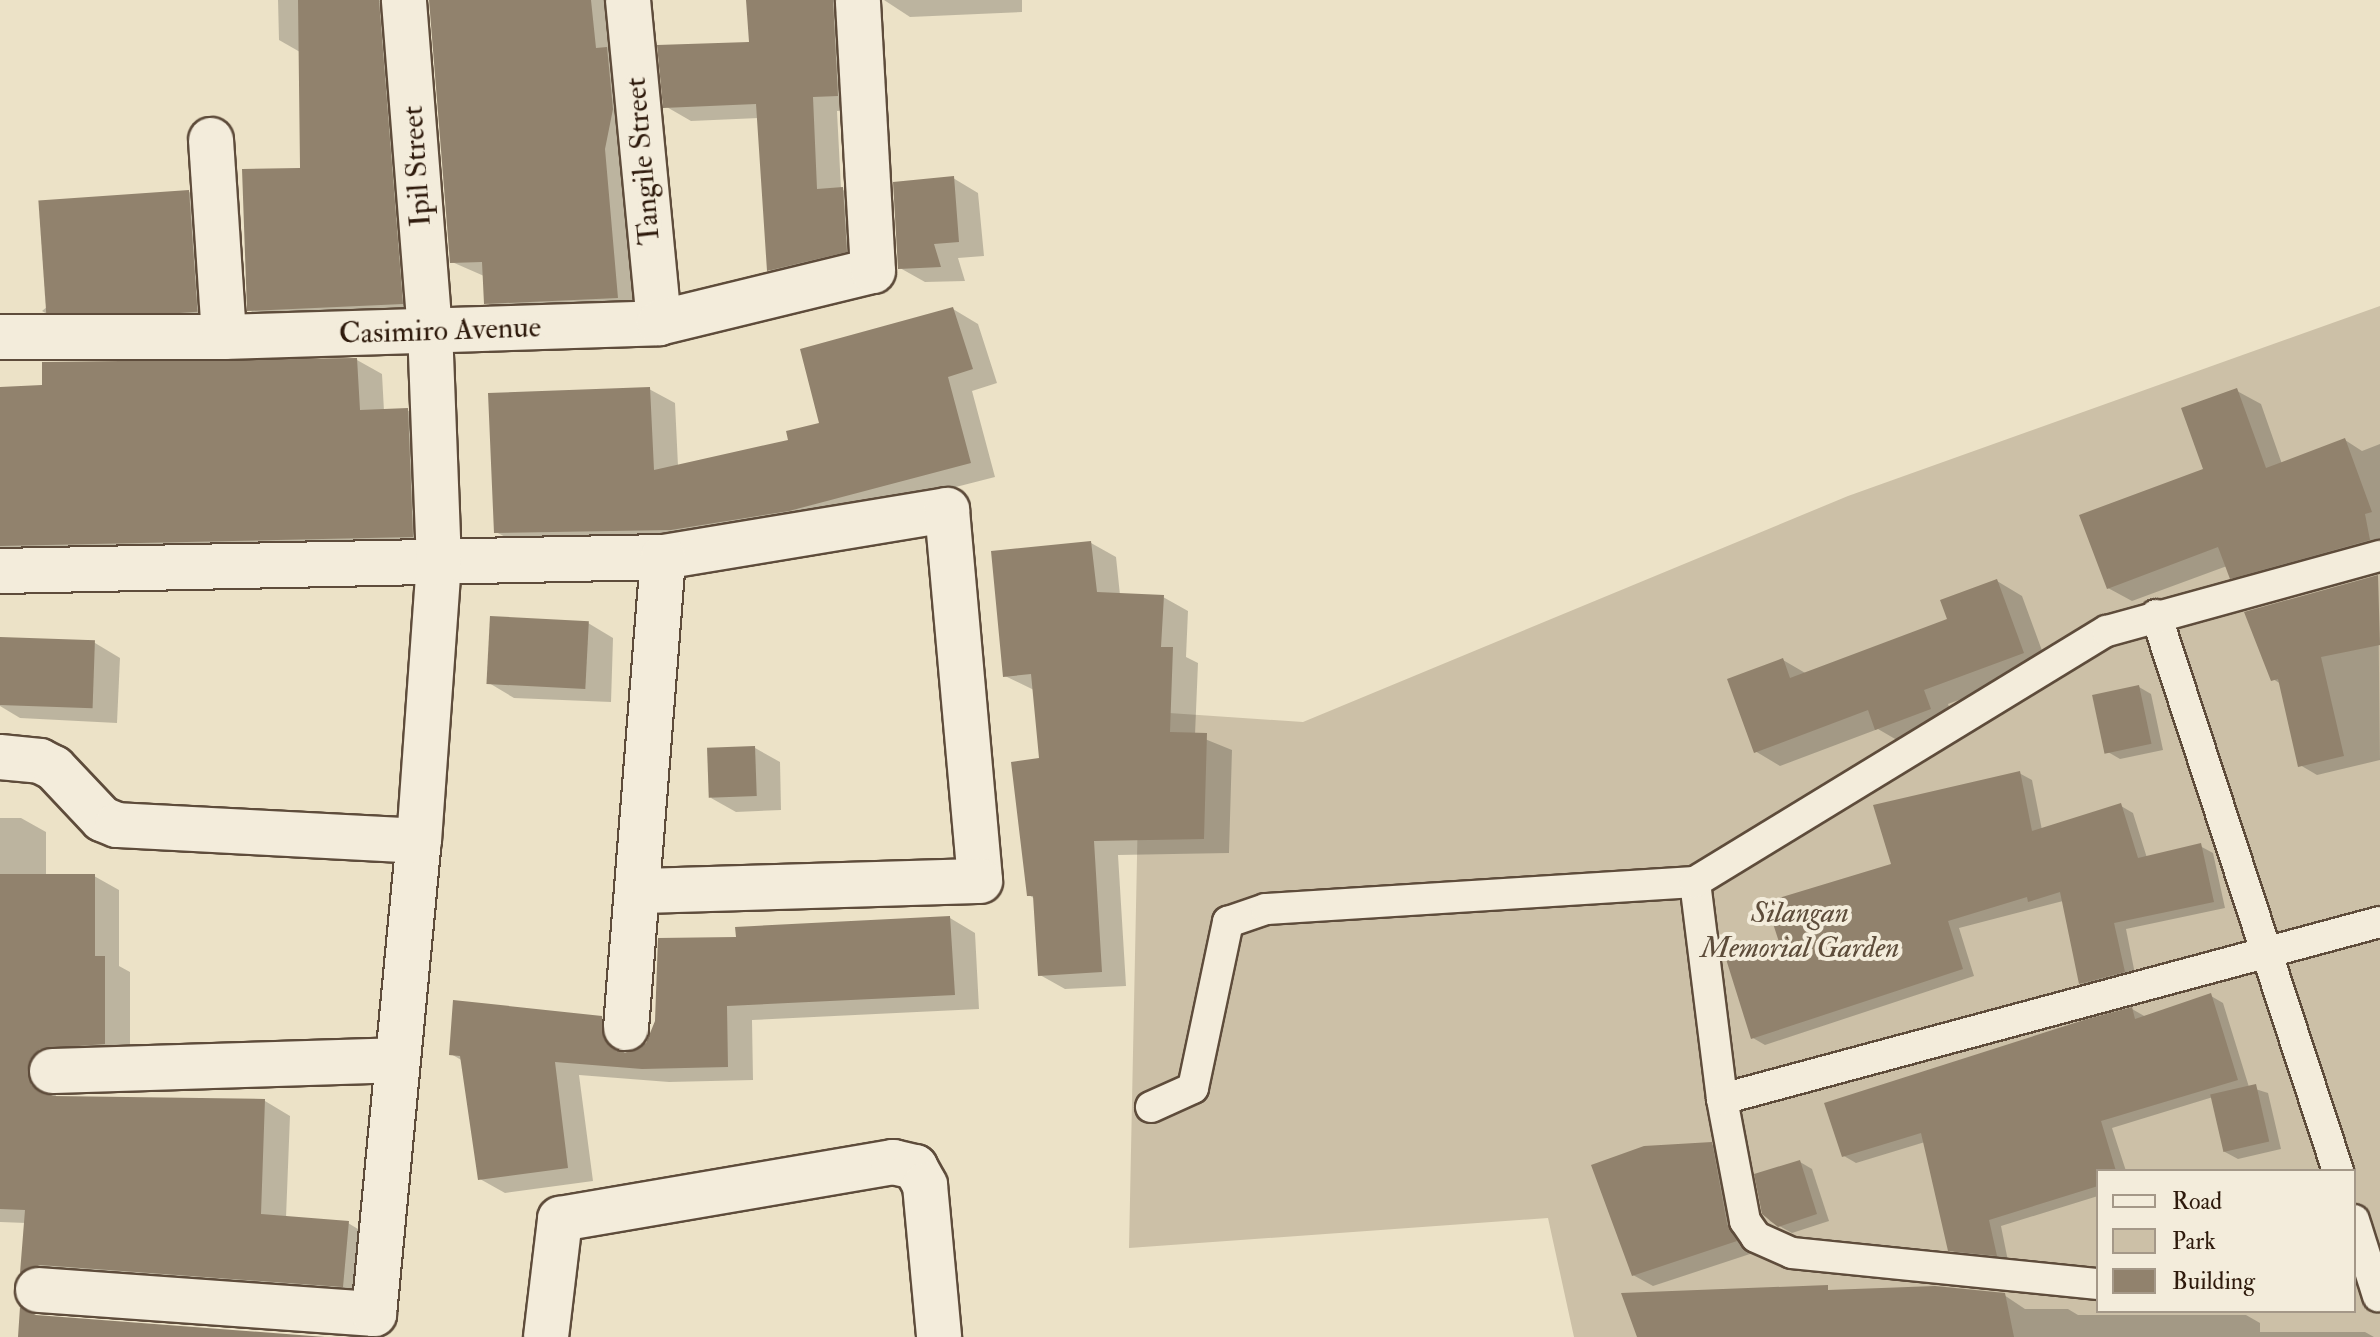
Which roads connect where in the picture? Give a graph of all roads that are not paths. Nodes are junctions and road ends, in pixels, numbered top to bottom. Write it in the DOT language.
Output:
graph roads {
  1 [pos="404,0"];
  2 [pos="628,0"];
  3 [pos="858,0"];
  4 [pos="211,140"];
  5 [pos="659,323"];
  6 [pos="430,332"];
  7 [pos="0,337"];
  8 [pos="224,337"];
  9 [pos="2380,556"];
  10 [pos="663,557"];
  11 [pos="439,563"];
  12 [pos="0,571"];
  13 [pos="2156,615"];
  14 [pos="0,757"];
  15 [pos="419,841"];
  16 [pos="1695,882"];
  17 [pos="640,891"];
  18 [pos="2380,922"];
  19 [pos="2269,953"];
  20 [pos="626,1028"];
  21 [pos="397,1060"];
  22 [pos="52,1071"];
  23 [pos="1722,1099"];
  24 [pos="1151,1107"];
  25 [pos="2337,1169"];
  26 [pos="2356,1229"];
  27 [pos="2096,1284"];
  28 [pos="38,1290"];
  29 [pos="2371,1298"];
  30 [pos="546,1337"];
  31 [pos="939,1337"];
  1 -- 6 [label="street, Ipil Street"];
  2 -- 5 [label="street, Tangile Street"];
  3 -- 5 [label="street, Casimiro Avenue"];
  4 -- 8 [label="street"];
  5 -- 6 [label="street, Casimiro Avenue"];
  6 -- 8 [label="street, Casimiro Avenue"];
  6 -- 11 [label="street, Ipil Street"];
  7 -- 8 [label="street, Casimiro Avenue"];
  9 -- 13 [label="lane"];
  10 -- 11 [label="street"];
  10 -- 17 [label="street"];
  10 -- 17 [label="street"];
  11 -- 12 [label="street"];
  11 -- 15 [label="street, Ipil Street"];
  13 -- 16 [label="lane"];
  13 -- 19 [label="lane"];
  14 -- 15 [label="street"];
  15 -- 21 [label="street, Ipil Street"];
  16 -- 23 [label="lane"];
  16 -- 24 [label="lane"];
  17 -- 20 [label="street"];
  18 -- 19 [label="lane"];
  19 -- 23 [label="lane"];
  19 -- 25 [label="lane"];
  21 -- 22 [label="street"];
  21 -- 28 [label="street, Ipil Street"];
  23 -- 27 [label="lane"];
  26 -- 29 [label="lane"];
  30 -- 31 [label="street"];
}
